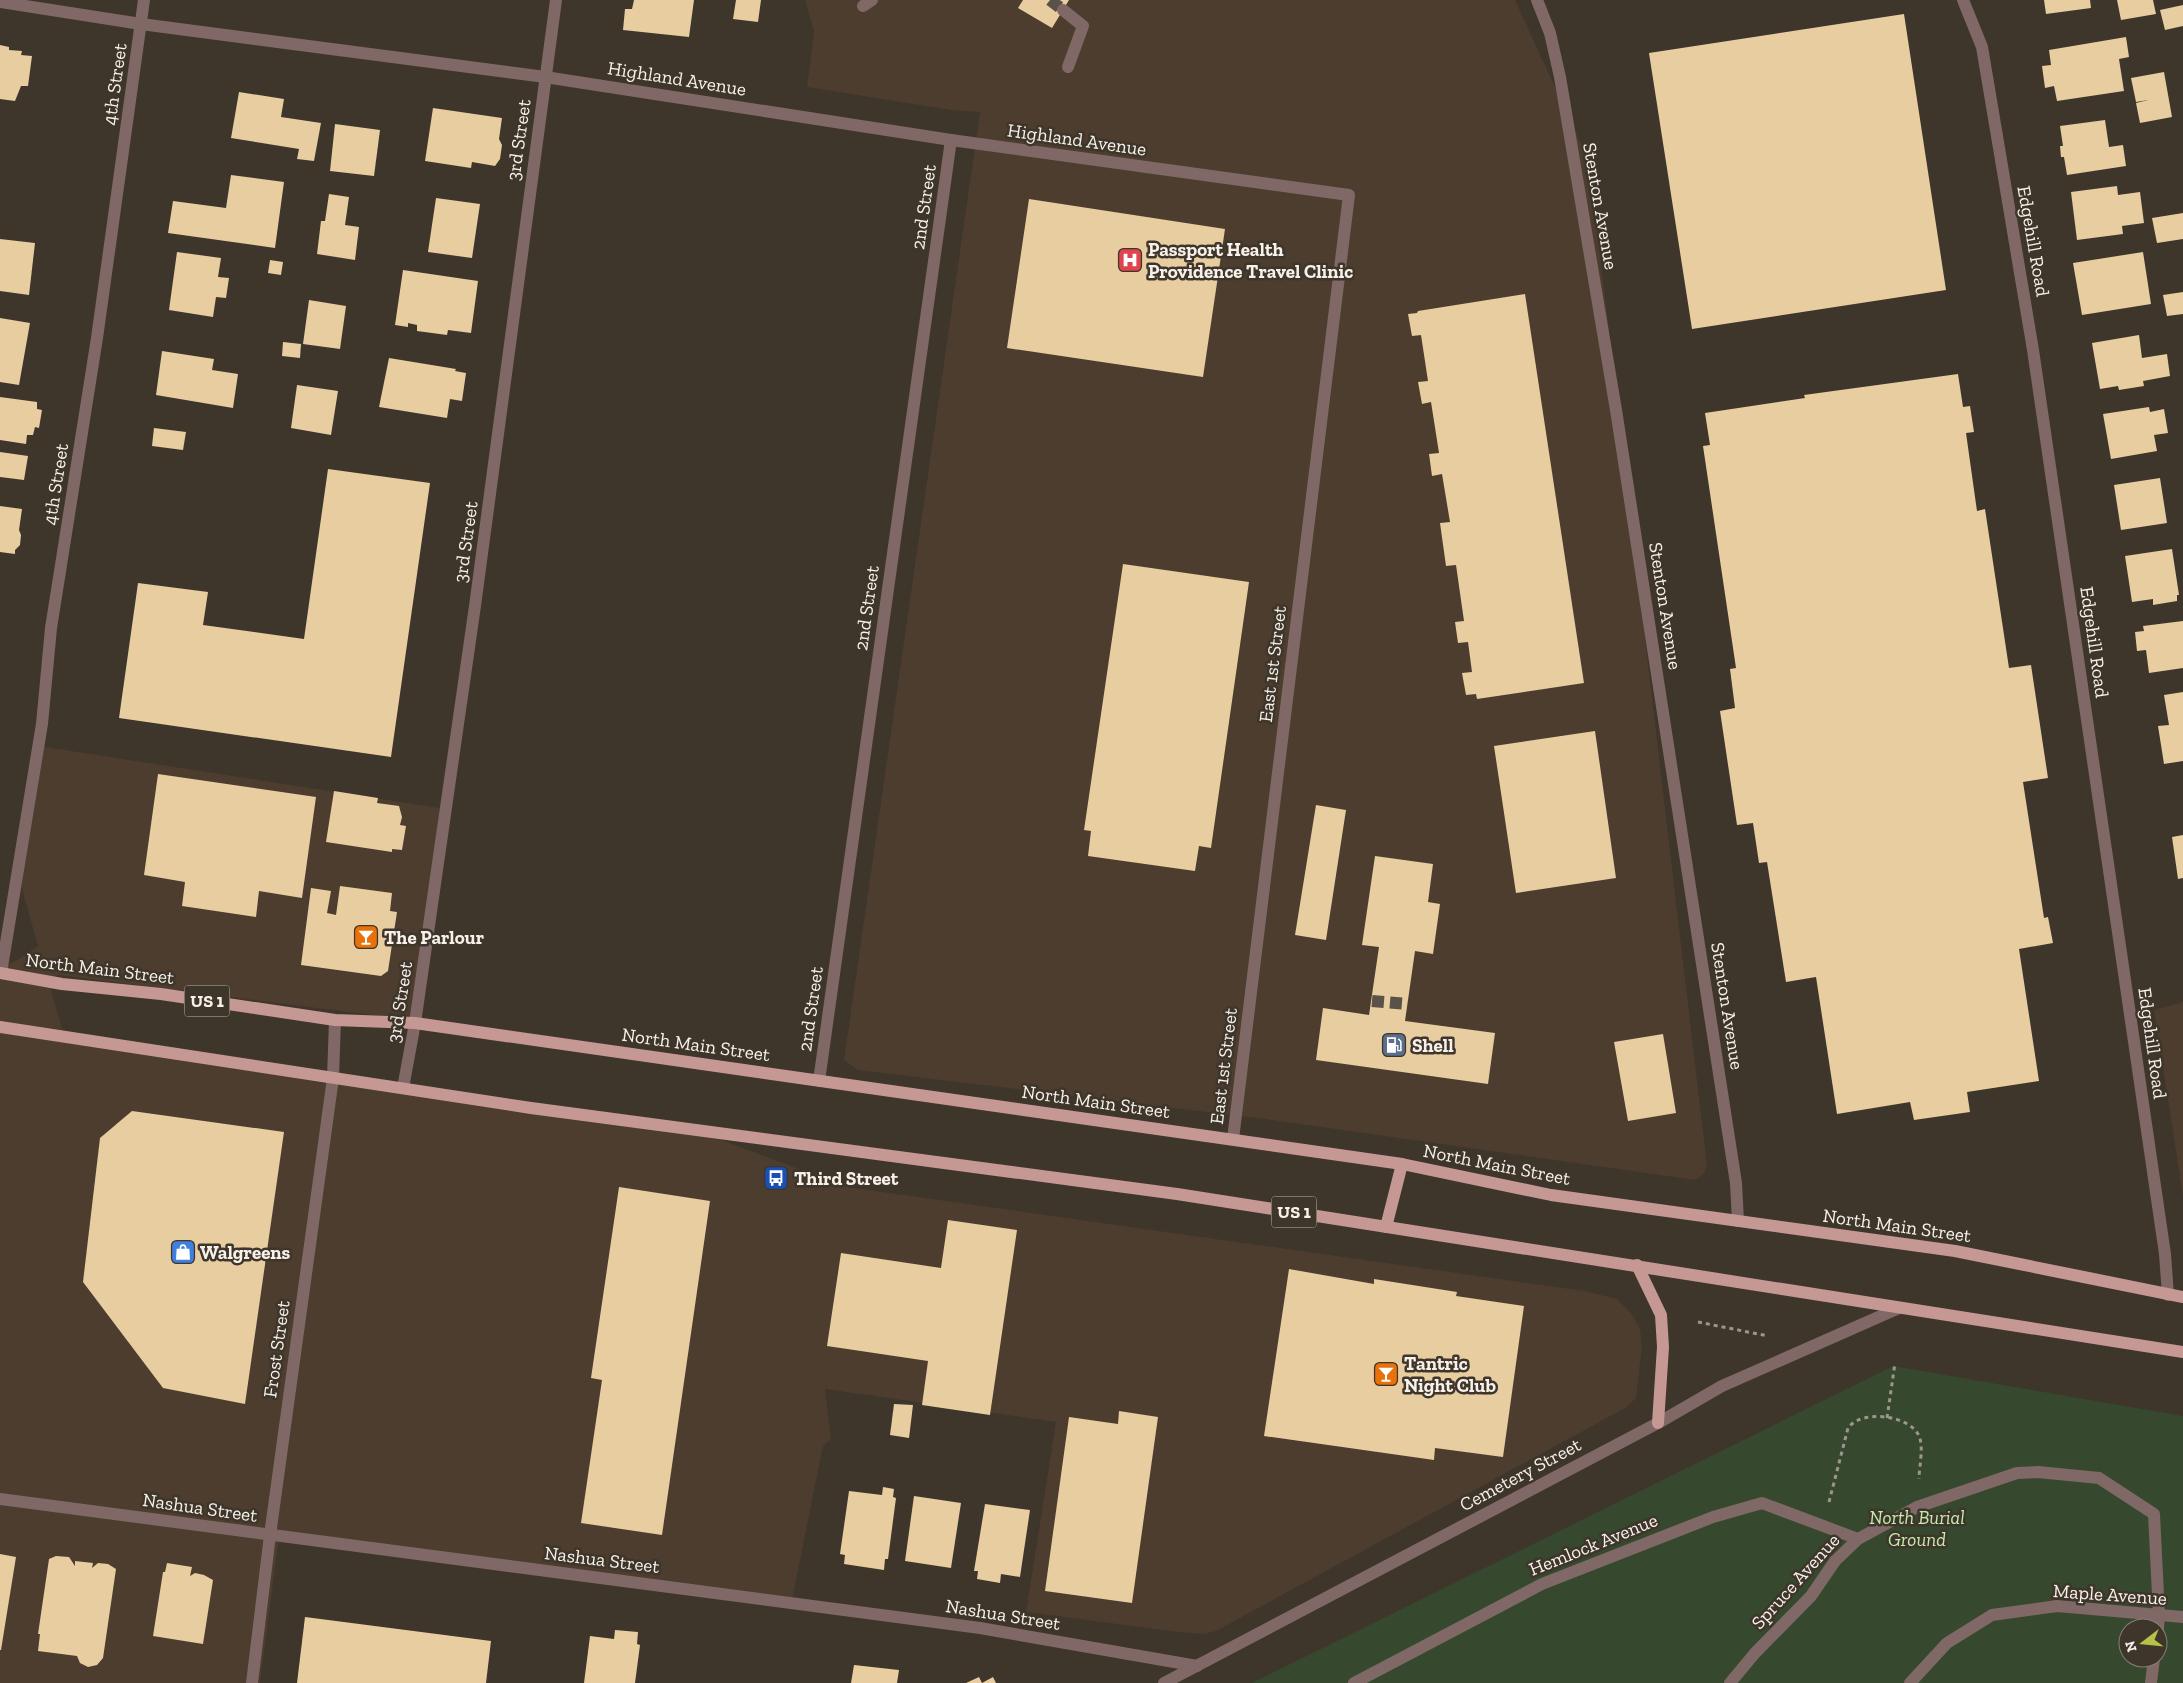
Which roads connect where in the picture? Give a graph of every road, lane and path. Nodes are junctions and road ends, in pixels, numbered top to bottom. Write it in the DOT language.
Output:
graph roads {
  1 [pos="144,0"];
  2 [pos="556,0"];
  3 [pos="1537,0"];
  4 [pos="1963,0"];
  5 [pos="0,2"];
  6 [pos="1064,10"];
  7 [pos="141,24"];
  8 [pos="1068,67"];
  9 [pos="545,77"];
  10 [pos="951,140"];
  11 [pos="1349,195"];
  12 [pos="0,973"];
  13 [pos="334,1020"];
  14 [pos="415,1023"];
  15 [pos="0,1028"];
  16 [pos="333,1078"];
  17 [pos="819,1081"];
  18 [pos="403,1088"];
  19 [pos="1232,1139"];
  20 [pos="1402,1164"];
  21 [pos="1738,1221"];
  22 [pos="1386,1226"];
  23 [pos="1637,1265"];
  24 [pos="2168,1295"];
  25 [pos="2183,1297"];
  26 [pos="1899,1308"];
  27 [pos="1698,1322"];
  28 [pos="1773,1339"];
  29 [pos="2183,1352"];
  30 [pos="1895,1363"];
  31 [pos="1887,1418"];
  32 [pos="1658,1423"];
  33 [pos="1920,1451"];
  34 [pos="0,1499"];
  35 [pos="1823,1526"];
  36 [pos="270,1535"];
  37 [pos="1858,1539"];
  38 [pos="2159,1615"];
  39 [pos="2183,1617"];
  40 [pos="2159,1618"];
  41 [pos="1197,1666"];
  42 [pos="2153,1668"];
  43 [pos="252,1683"];
  44 [pos="1164,1683"];
  45 [pos="1354,1683"];
  46 [pos="1730,1683"];
  47 [pos="1910,1683"];
  48 [pos="2151,1683"];
  1 -- 7 [label="street, 4th Street"];
  2 -- 9 [label="street, 3rd Street"];
  3 -- 21 [label="street, Stenton Avenue"];
  4 -- 24 [label="street, Edgehill Road"];
  5 -- 7 [label="street, Highland Avenue"];
  6 -- 8 [label="street"];
  7 -- 9 [label="street, Highland Avenue"];
  7 -- 12 [label="street, 4th Street"];
  9 -- 10 [label="street, Highland Avenue"];
  9 -- 14 [label="street, 3rd Street"];
  10 -- 11 [label="street, Highland Avenue"];
  10 -- 17 [label="street, 2nd Street"];
  11 -- 19 [label="street, East 1st Street"];
  12 -- 13 [label="main road, North Main Street / US 1"];
  13 -- 14 [label="main road, North Main Street / US 1"];
  13 -- 16 [label="street, Frost Street"];
  14 -- 17 [label="main road, North Main Street / US 1"];
  14 -- 18 [label="street, 3rd Street"];
  15 -- 16 [label="main road, US 1"];
  16 -- 18 [label="main road, US 1"];
  16 -- 36 [label="street, Frost Street"];
  17 -- 19 [label="main road, North Main Street / US 1"];
  18 -- 22 [label="main road, US 1"];
  19 -- 20 [label="main road, North Main Street / US 1"];
  20 -- 21 [label="main road, North Main Street / US 1"];
  20 -- 22 [label="main road"];
  21 -- 24 [label="main road, North Main Street / US 1"];
  22 -- 23 [label="main road, US 1"];
  23 -- 26 [label="main road, US 1"];
  23 -- 32 [label="main road"];
  24 -- 25 [label="main road, North Main Street / US 1"];
  26 -- 29 [label="main road, US 1"];
  26 -- 32 [label="street, Cemetery Street"];
  27 -- 28 [label="path"];
  30 -- 31 [label="path"];
  31 -- 33 [label="path"];
  31 -- 35 [label="path"];
  32 -- 41 [label="street, Cemetery Street"];
  34 -- 36 [label="street, Nashua Street"];
  35 -- 37 [label="street, Hemlock Avenue"];
  35 -- 45 [label="street, Hemlock Avenue"];
  36 -- 41 [label="street, Nashua Street"];
  36 -- 43 [label="street, Frost Street"];
  37 -- 38 [label="street, Spruce Avenue"];
  37 -- 46 [label="street, Spruce Avenue"];
  38 -- 39 [label="street, Maple Avenue"];
  38 -- 40 [label="street, Spruce Avenue"];
  38 -- 47 [label="street, Maple Avenue"];
  41 -- 44 [label="street, Cemetery Street"];
  42 -- 48 [label="street"];
}
